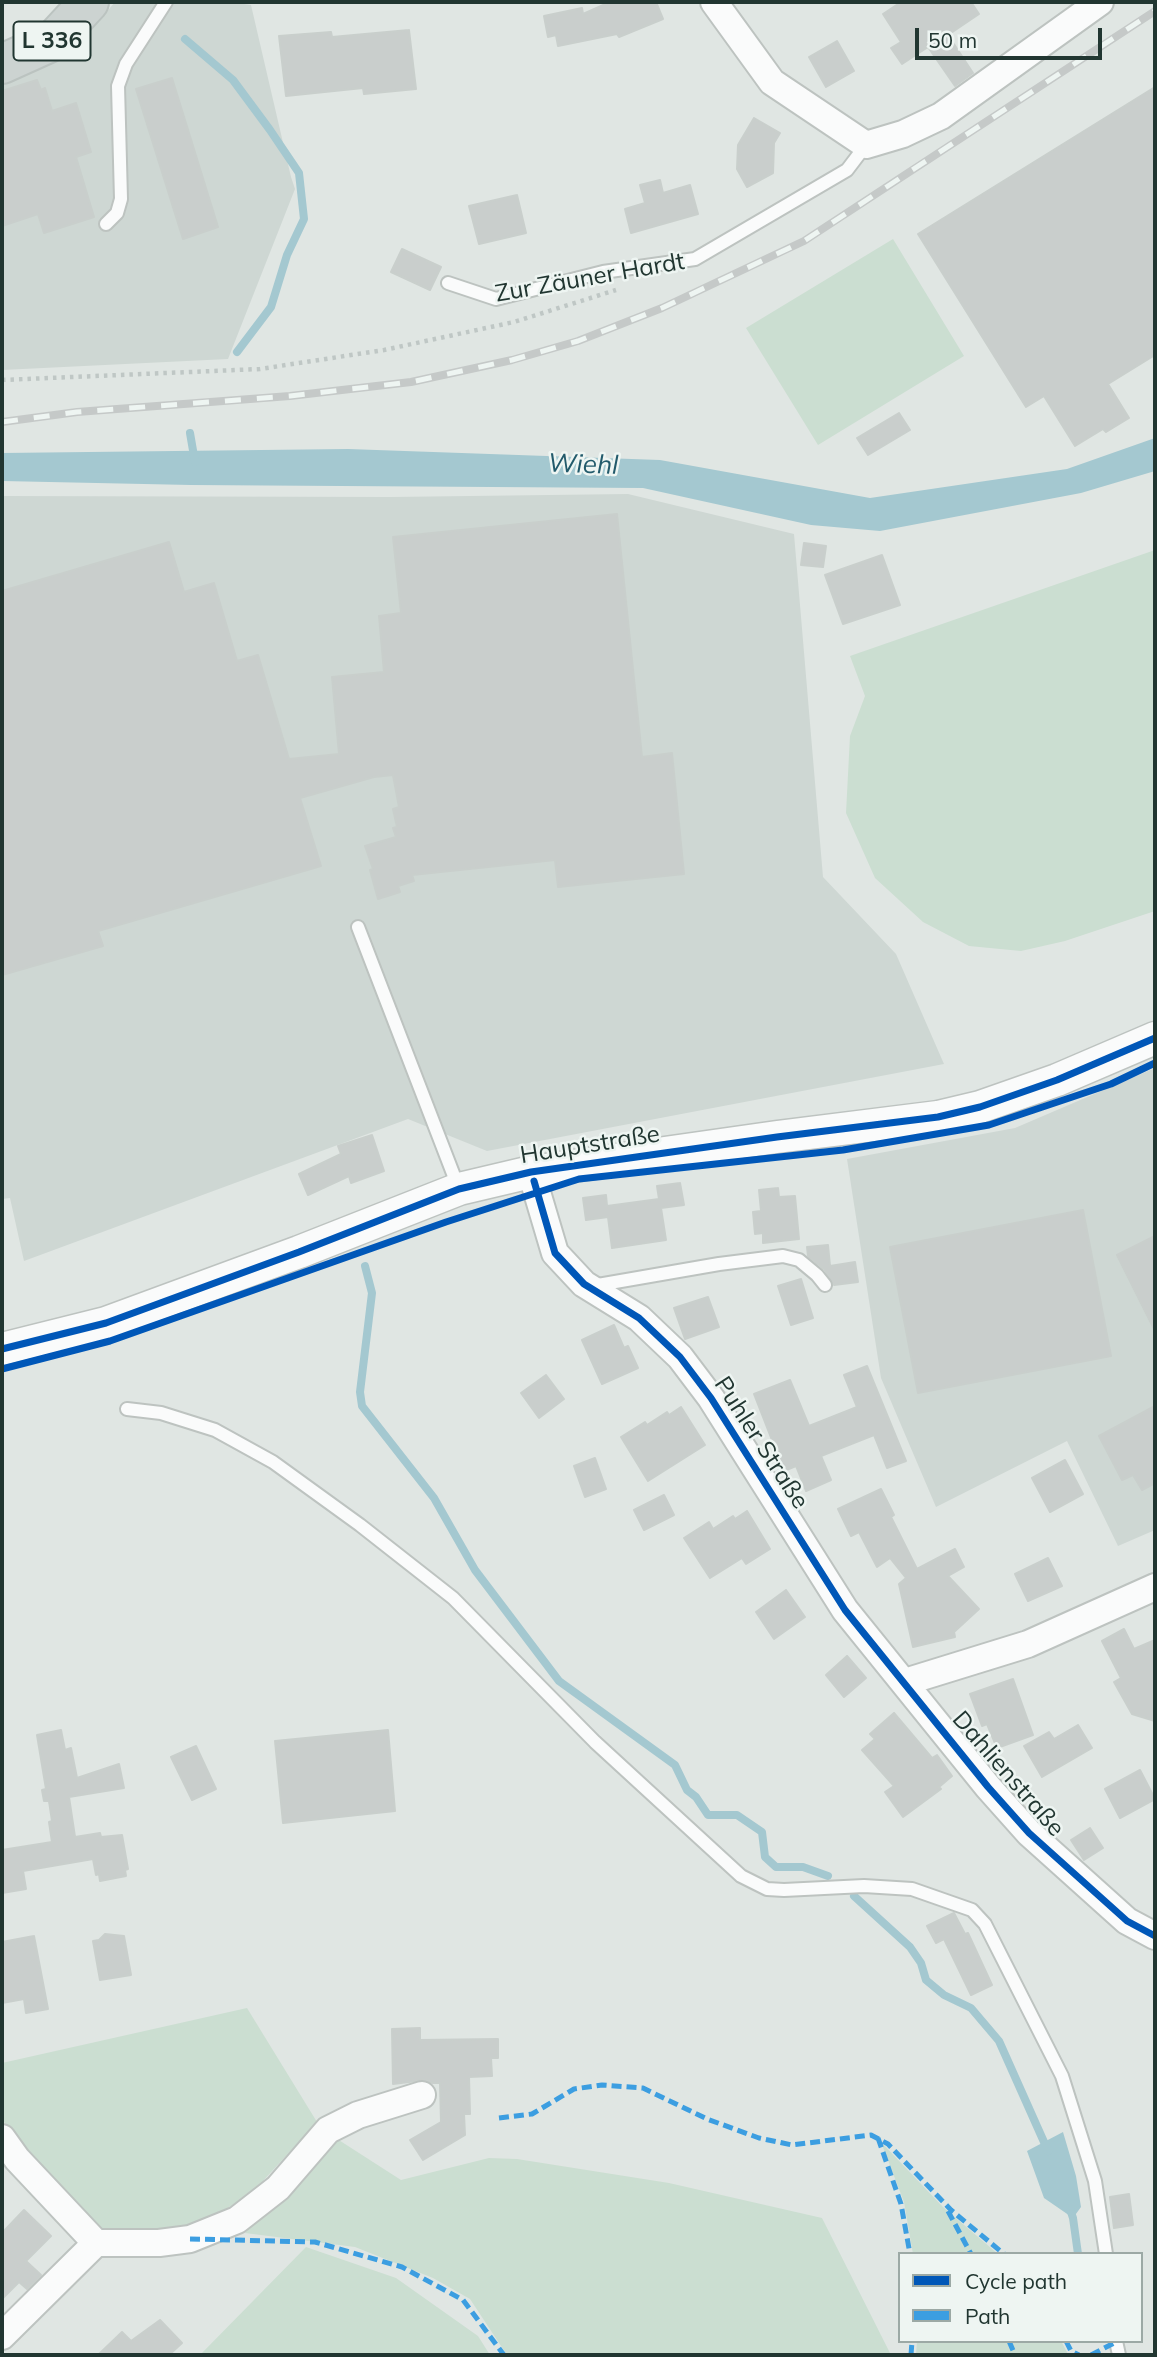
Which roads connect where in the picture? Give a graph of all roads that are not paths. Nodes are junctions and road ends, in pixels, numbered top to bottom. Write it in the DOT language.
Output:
graph roads {
  1 [pos="89,2"];
  2 [pos="166,2"];
  3 [pos="714,2"];
  4 [pos="1100,2"];
  5 [pos="2,64"];
  6 [pos="866,145"];
  7 [pos="106,224"];
  8 [pos="448,283"];
  9 [pos="358,927"];
  10 [pos="1155,1038"];
  11 [pos="531,1172"];
  12 [pos="459,1189"];
  13 [pos="825,1285"];
  14 [pos="588,1286"];
  15 [pos="2,1349"];
  16 [pos="127,1409"];
  17 [pos="1155,1587"];
  18 [pos="905,1682"];
  19 [pos="1155,1936"];
  20 [pos="422,2095"];
  21 [pos="2,2138"];
  22 [pos="96,2243"];
  23 [pos="1106,2252"];
  24 [pos="2,2336"];
  1 -- 5 [label="main road, L 336"];
  2 -- 7 [label="lane"];
  3 -- 6 [label="street"];
  4 -- 6 [label="street"];
  6 -- 8 [label="lane, Zur Zäuner Hardt"];
  9 -- 12 [label="lane"];
  10 -- 11 [label="street, Hauptstraße"];
  11 -- 12 [label="street, Hauptstraße"];
  11 -- 14 [label="street, Puhler Straße"];
  12 -- 15 [label="street, Hauptstraße"];
  13 -- 14 [label="lane"];
  14 -- 18 [label="street, Puhler Straße"];
  16 -- 23 [label="lane"];
  17 -- 18 [label="street"];
  18 -- 19 [label="street, Dahlienstraße"];
  20 -- 22 [label="street"];
  21 -- 22 [label="street"];
  22 -- 24 [label="street"];
}
